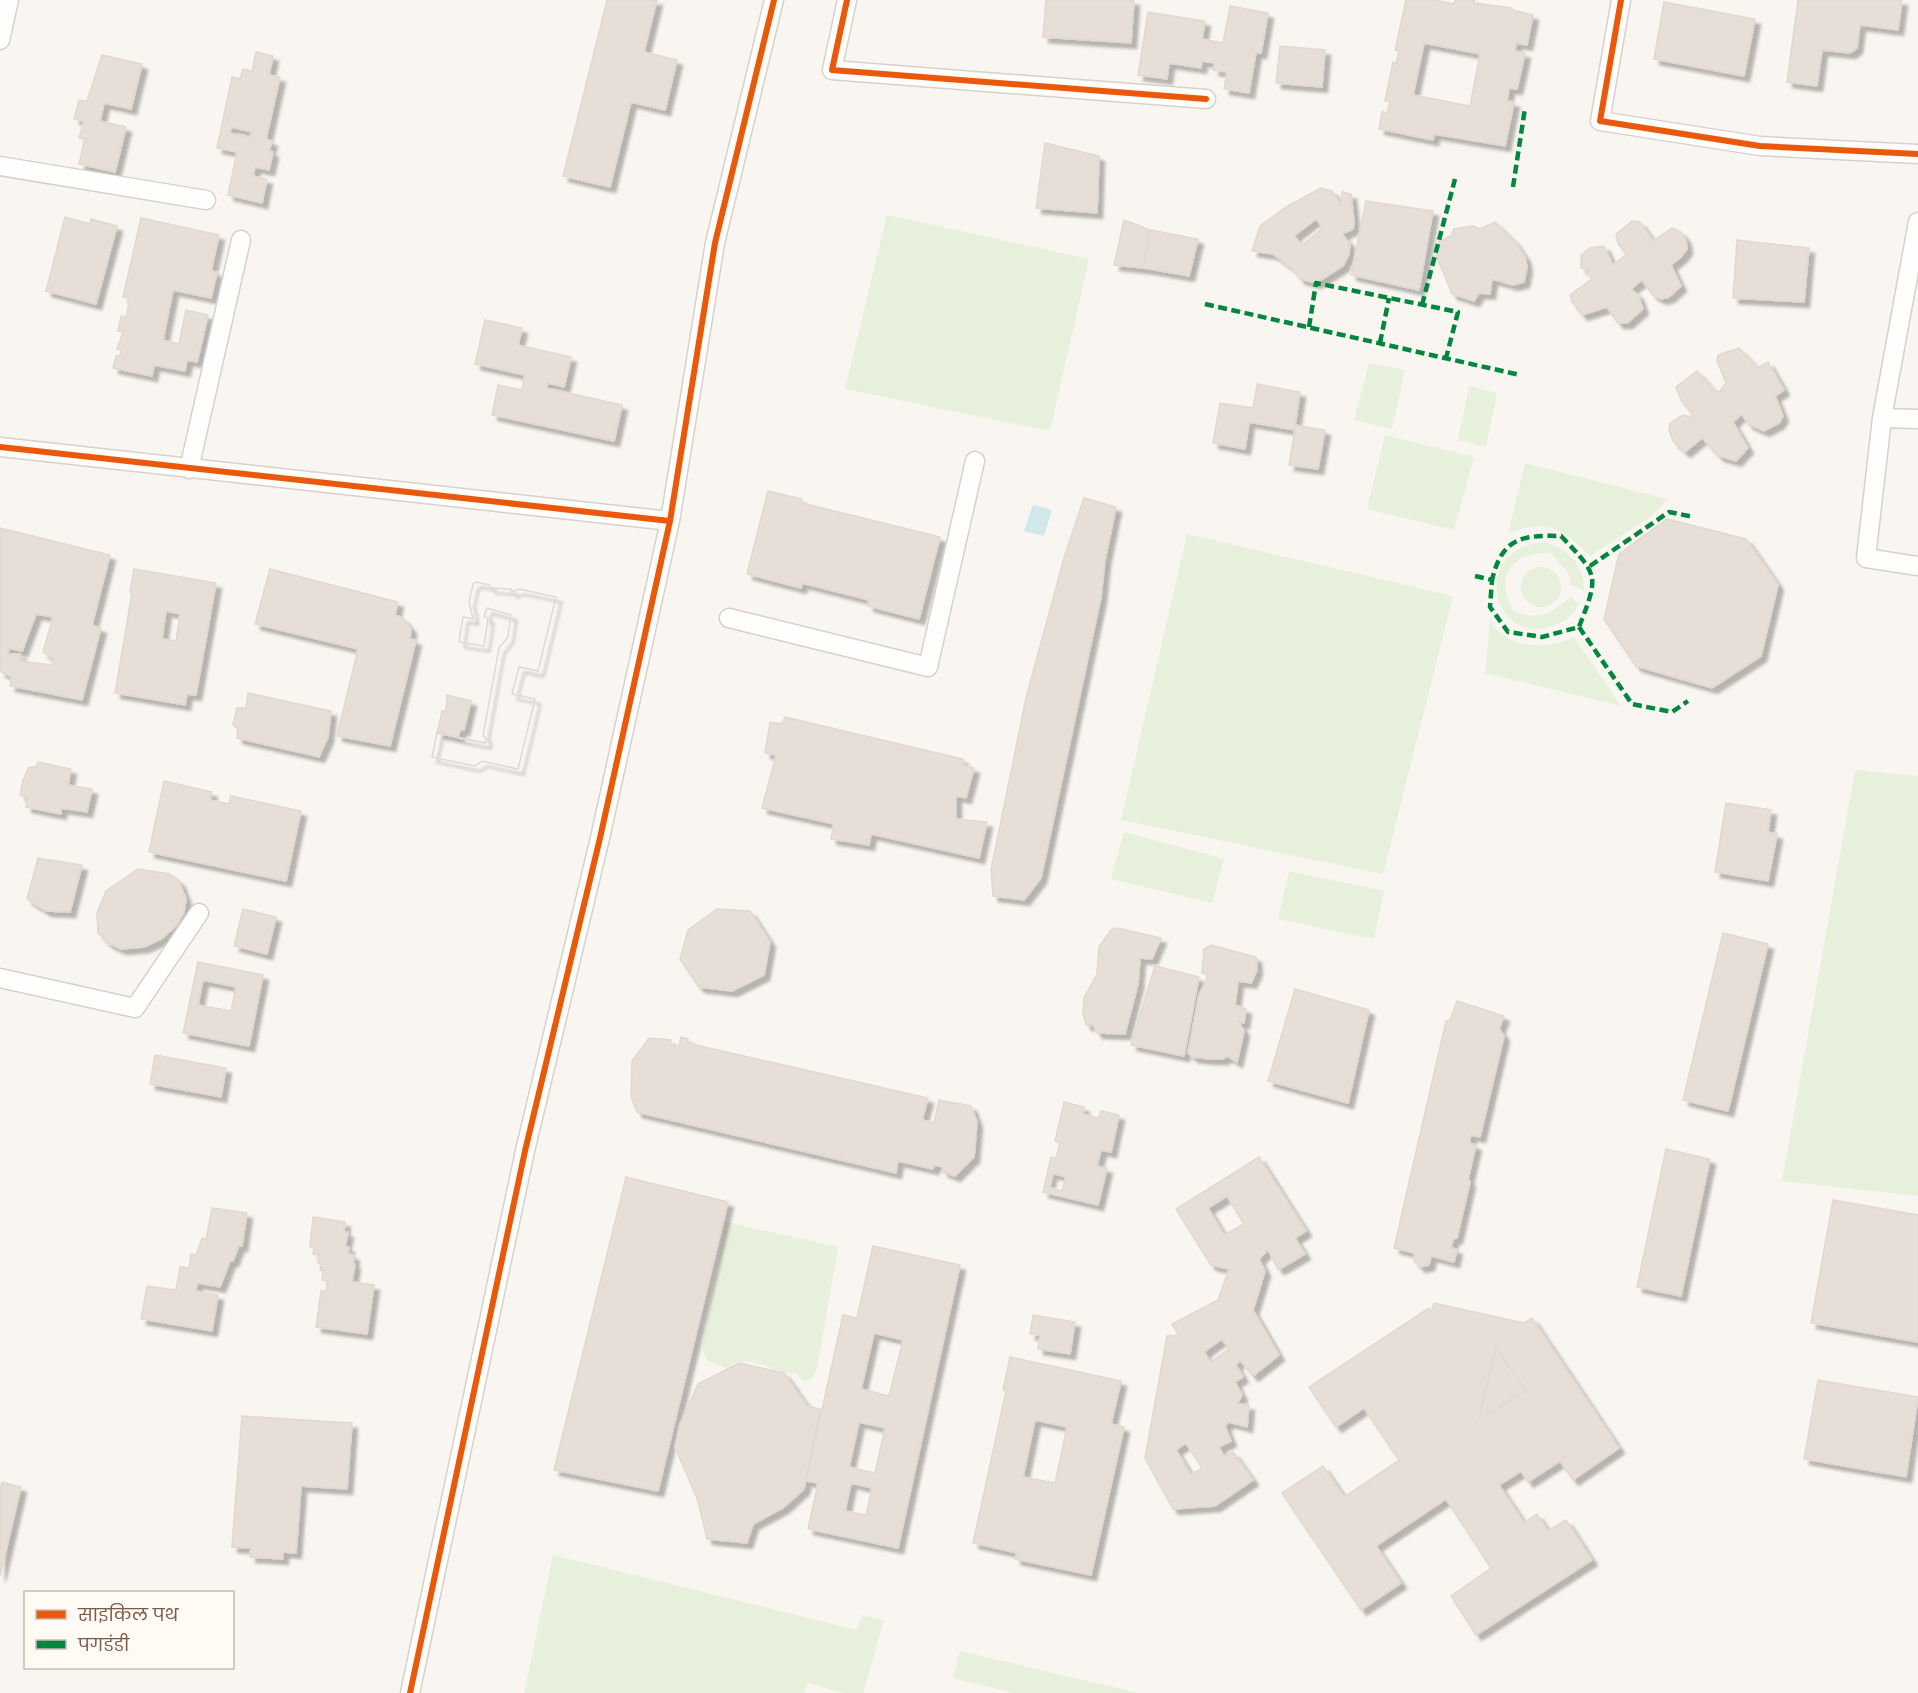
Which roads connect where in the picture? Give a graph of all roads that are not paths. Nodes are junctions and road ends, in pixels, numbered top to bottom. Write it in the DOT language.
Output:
graph roads {
  1 [pos="9,0"];
  2 [pos="774,0"];
  3 [pos="847,0"];
  4 [pos="1622,0"];
  5 [pos="0,40"];
  6 [pos="1206,99"];
  7 [pos="1918,153"];
  8 [pos="0,166"];
  9 [pos="206,200"];
  10 [pos="1918,222"];
  11 [pos="241,240"];
  12 [pos="1909,314"];
  13 [pos="1882,418"];
  14 [pos="1918,419"];
  15 [pos="0,447"];
  16 [pos="975,461"];
  17 [pos="189,469"];
  18 [pos="670,520"];
  19 [pos="1918,566"];
  20 [pos="729,618"];
  21 [pos="199,913"];
  22 [pos="0,978"];
  23 [pos="410,1693"];
  1 -- 5 [label="street"];
  2 -- 18 [label="street"];
  3 -- 6 [label="street"];
  4 -- 7 [label="street"];
  8 -- 9 [label="street"];
  10 -- 12 [label="street"];
  11 -- 17 [label="street"];
  12 -- 13 [label="street"];
  13 -- 14 [label="street"];
  13 -- 19 [label="street"];
  15 -- 17 [label="street"];
  16 -- 20 [label="street"];
  17 -- 18 [label="street"];
  18 -- 23 [label="street"];
  21 -- 22 [label="street"];
}
